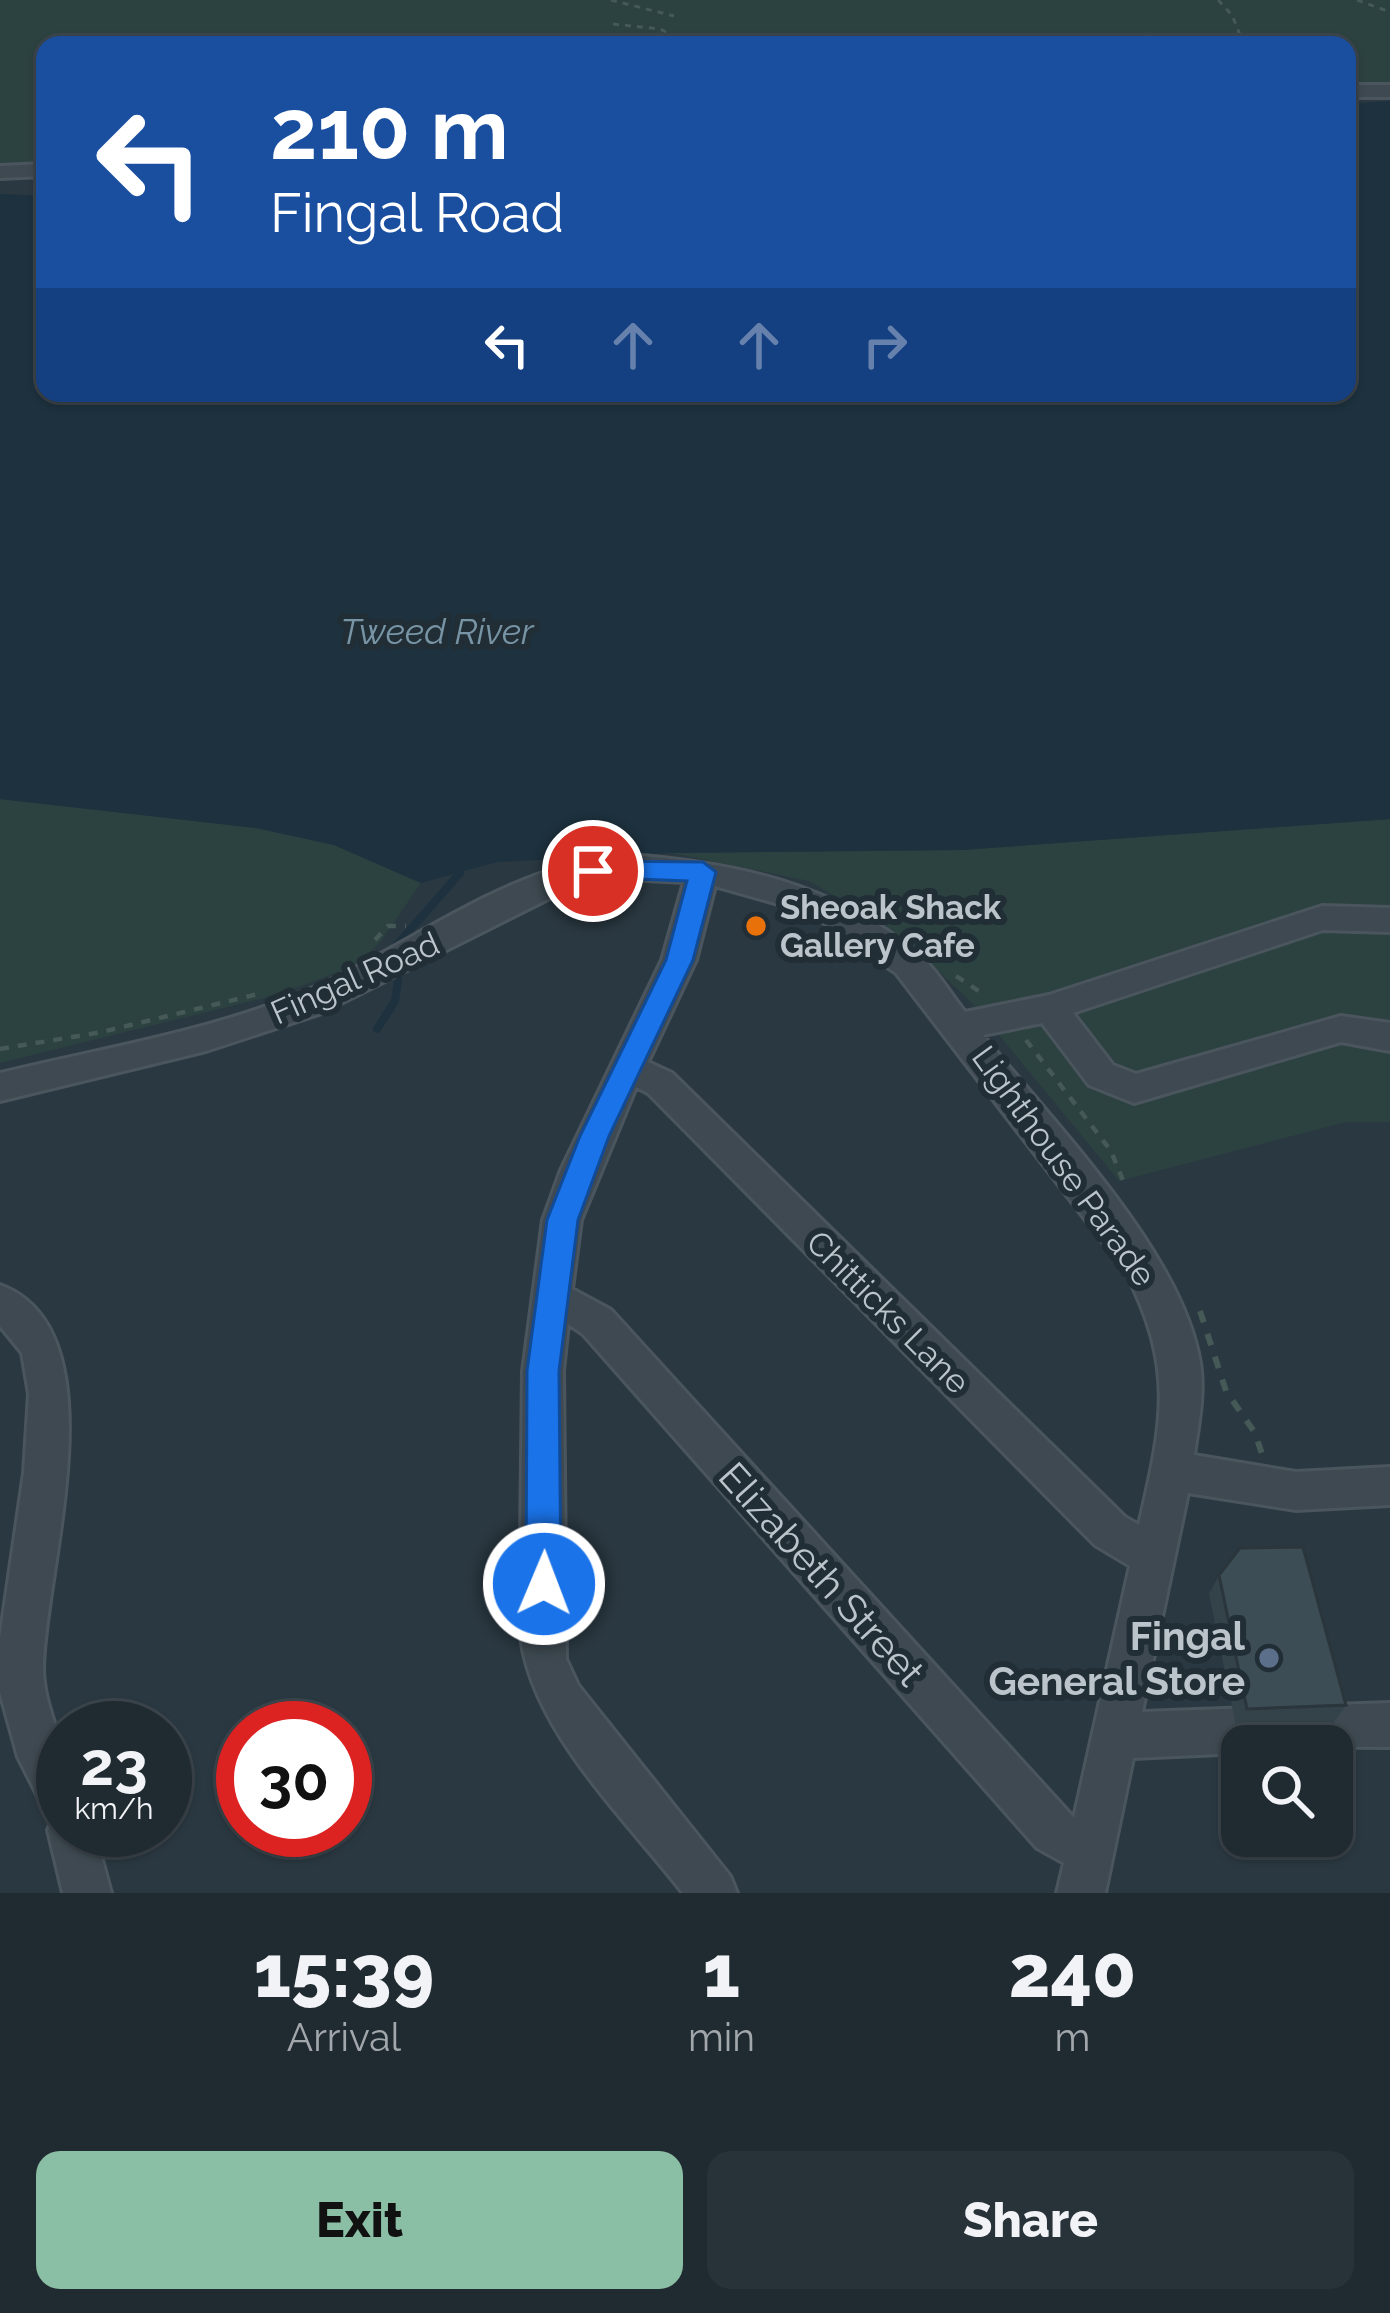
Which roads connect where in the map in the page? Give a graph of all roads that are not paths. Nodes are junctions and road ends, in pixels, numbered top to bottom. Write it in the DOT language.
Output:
graph roads {
  1 [pos="1356,91"];
  2 [pos="1390,91"];
  3 [pos="36,170"];
  4 [pos="0,172"];
  5 [pos="703,872"];
  6 [pos="1390,920"];
  7 [pos="1050,1008"];
  8 [pos="961,1026"];
  9 [pos="1390,1037"];
  10 [pos="626,1067"];
  11 [pos="0,1087"];
  12 [pos="552,1302"];
  13 [pos="0,1303"];
  14 [pos="1172,1471"];
  15 [pos="1390,1486"];
  16 [pos="1152,1555"];
  17 [pos="1390,1725"];
  18 [pos="1116,1736"];
  19 [pos="36,1748"];
  20 [pos="78,1857"];
  21 [pos="1086,1872"];
  22 [pos="87,1893"];
  23 [pos="713,1893"];
  1 -- 2 [label="street"];
  3 -- 4 [label="street"];
  5 -- 8 [label="street, Lighthouse Parade"];
  5 -- 10 [label="street"];
  5 -- 11 [label="street, Fingal Road"];
  6 -- 7 [label="street"];
  7 -- 8 [label="street"];
  7 -- 9 [label="street"];
  8 -- 14 [label="street, Lighthouse Parade"];
  10 -- 12 [label="street"];
  10 -- 16 [label="street, Chitticks Lane"];
  12 -- 21 [label="street, Elizabeth Street"];
  12 -- 23 [label="street"];
  13 -- 19 [label="street"];
  14 -- 15 [label="street"];
  14 -- 16 [label="street, Lighthouse Parade"];
  16 -- 18 [label="street, Lighthouse Parade"];
  17 -- 18 [label="street"];
  18 -- 21 [label="street, Lighthouse Parade"];
  20 -- 22 [label="street"];
}
